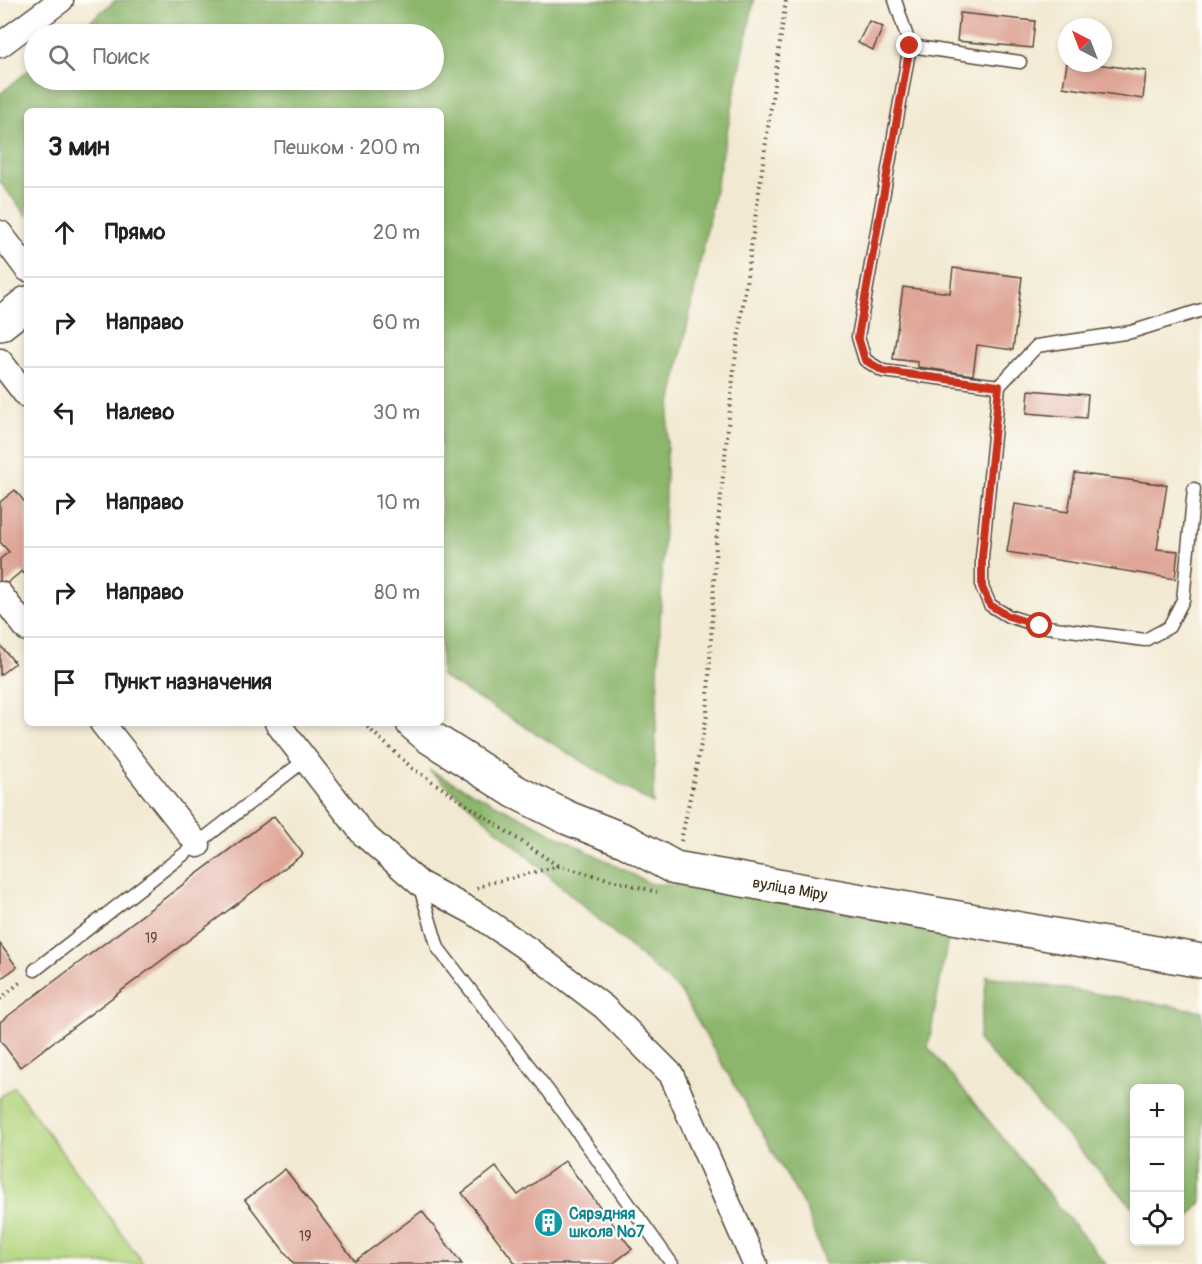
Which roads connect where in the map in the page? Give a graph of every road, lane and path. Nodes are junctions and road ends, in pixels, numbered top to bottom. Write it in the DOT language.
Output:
graph roads {
  1 [pos="62,0"];
  2 [pos="786,0"];
  3 [pos="895,0"];
  4 [pos="29,24"];
  5 [pos="24,28"];
  6 [pos="0,45"];
  7 [pos="910,46"];
  8 [pos="1020,62"];
  9 [pos="0,234"];
  10 [pos="24,265"];
  11 [pos="24,305"];
  12 [pos="1202,310"];
  13 [pos="0,324"];
  14 [pos="0,361"];
  15 [pos="999,386"];
  16 [pos="24,392"];
  17 [pos="1194,489"];
  18 [pos="0,594"];
  19 [pos="24,625"];
  20 [pos="104,726"];
  21 [pos="279,726"];
  22 [pos="366,726"];
  23 [pos="416,726"];
  24 [pos="305,760"];
  25 [pos="198,845"];
  26 [pos="559,866"];
  27 [pos="675,868"];
  28 [pos="419,883"];
  29 [pos="1202,961"];
  30 [pos="35,970"];
  31 [pos="0,999"];
  32 [pos="672,1264"];
  33 [pos="755,1264"];
  1 -- 4 [label="street"];
  2 -- 27 [label="path"];
  3 -- 7 [label="lane"];
  5 -- 6 [label="street"];
  7 -- 8 [label="lane"];
  7 -- 15 [label="lane"];
  9 -- 10 [label="street"];
  11 -- 13 [label="street"];
  12 -- 15 [label="lane"];
  14 -- 16 [label="street"];
  15 -- 17 [label="lane"];
  18 -- 19 [label="street"];
  20 -- 25 [label="street"];
  21 -- 24 [label="street"];
  22 -- 26 [label="path"];
  23 -- 27 [label="street, вуліца Міру"];
  24 -- 25 [label="lane"];
  24 -- 28 [label="street"];
  25 -- 30 [label="lane"];
  27 -- 29 [label="street, вуліца Міру"];
  28 -- 32 [label="lane"];
  28 -- 33 [label="street"];
  30 -- 31 [label="path"];
}
